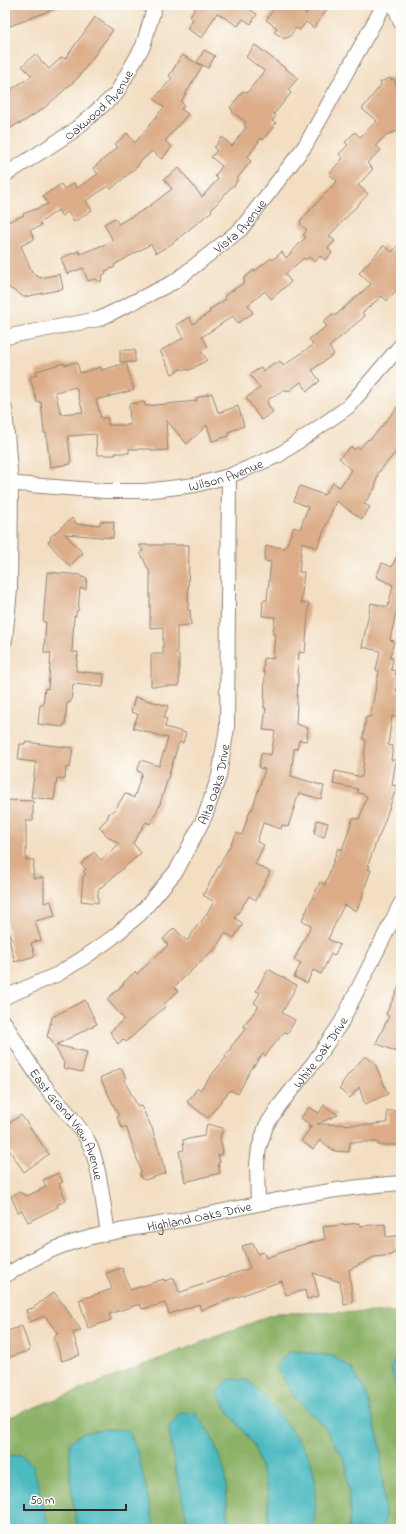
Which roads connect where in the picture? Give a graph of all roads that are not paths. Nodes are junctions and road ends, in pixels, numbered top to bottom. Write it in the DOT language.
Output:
graph roads {
  1 [pos="154,5"];
  2 [pos="384,5"];
  3 [pos="394,5"];
  4 [pos="401,23"];
  5 [pos="5,175"];
  6 [pos="5,337"];
  7 [pos="401,344"];
  8 [pos="5,409"];
  9 [pos="229,476"];
  10 [pos="8,483"];
  11 [pos="5,640"];
  12 [pos="401,903"];
  13 [pos="5,998"];
  14 [pos="5,1023"];
  15 [pos="401,1183"];
  16 [pos="258,1203"];
  17 [pos="108,1233"];
  18 [pos="5,1276"];
  1 -- 5 [label="street, Oakwood Avenue"];
  2 -- 6 [label="street, Vista Avenue"];
  3 -- 4 [label="street"];
  7 -- 9 [label="street, Wilson Avenue"];
  8 -- 10 [label="street"];
  9 -- 10 [label="street, Wilson Avenue"];
  9 -- 13 [label="street, Alta Oaks Drive"];
  10 -- 11 [label="street"];
  12 -- 16 [label="street, White Oak Drive"];
  14 -- 17 [label="street, East Grand View Avenue"];
  15 -- 16 [label="street, Highland Oaks Drive"];
  16 -- 17 [label="street, Highland Oaks Drive"];
  17 -- 18 [label="street, Highland Oaks Drive"];
}
